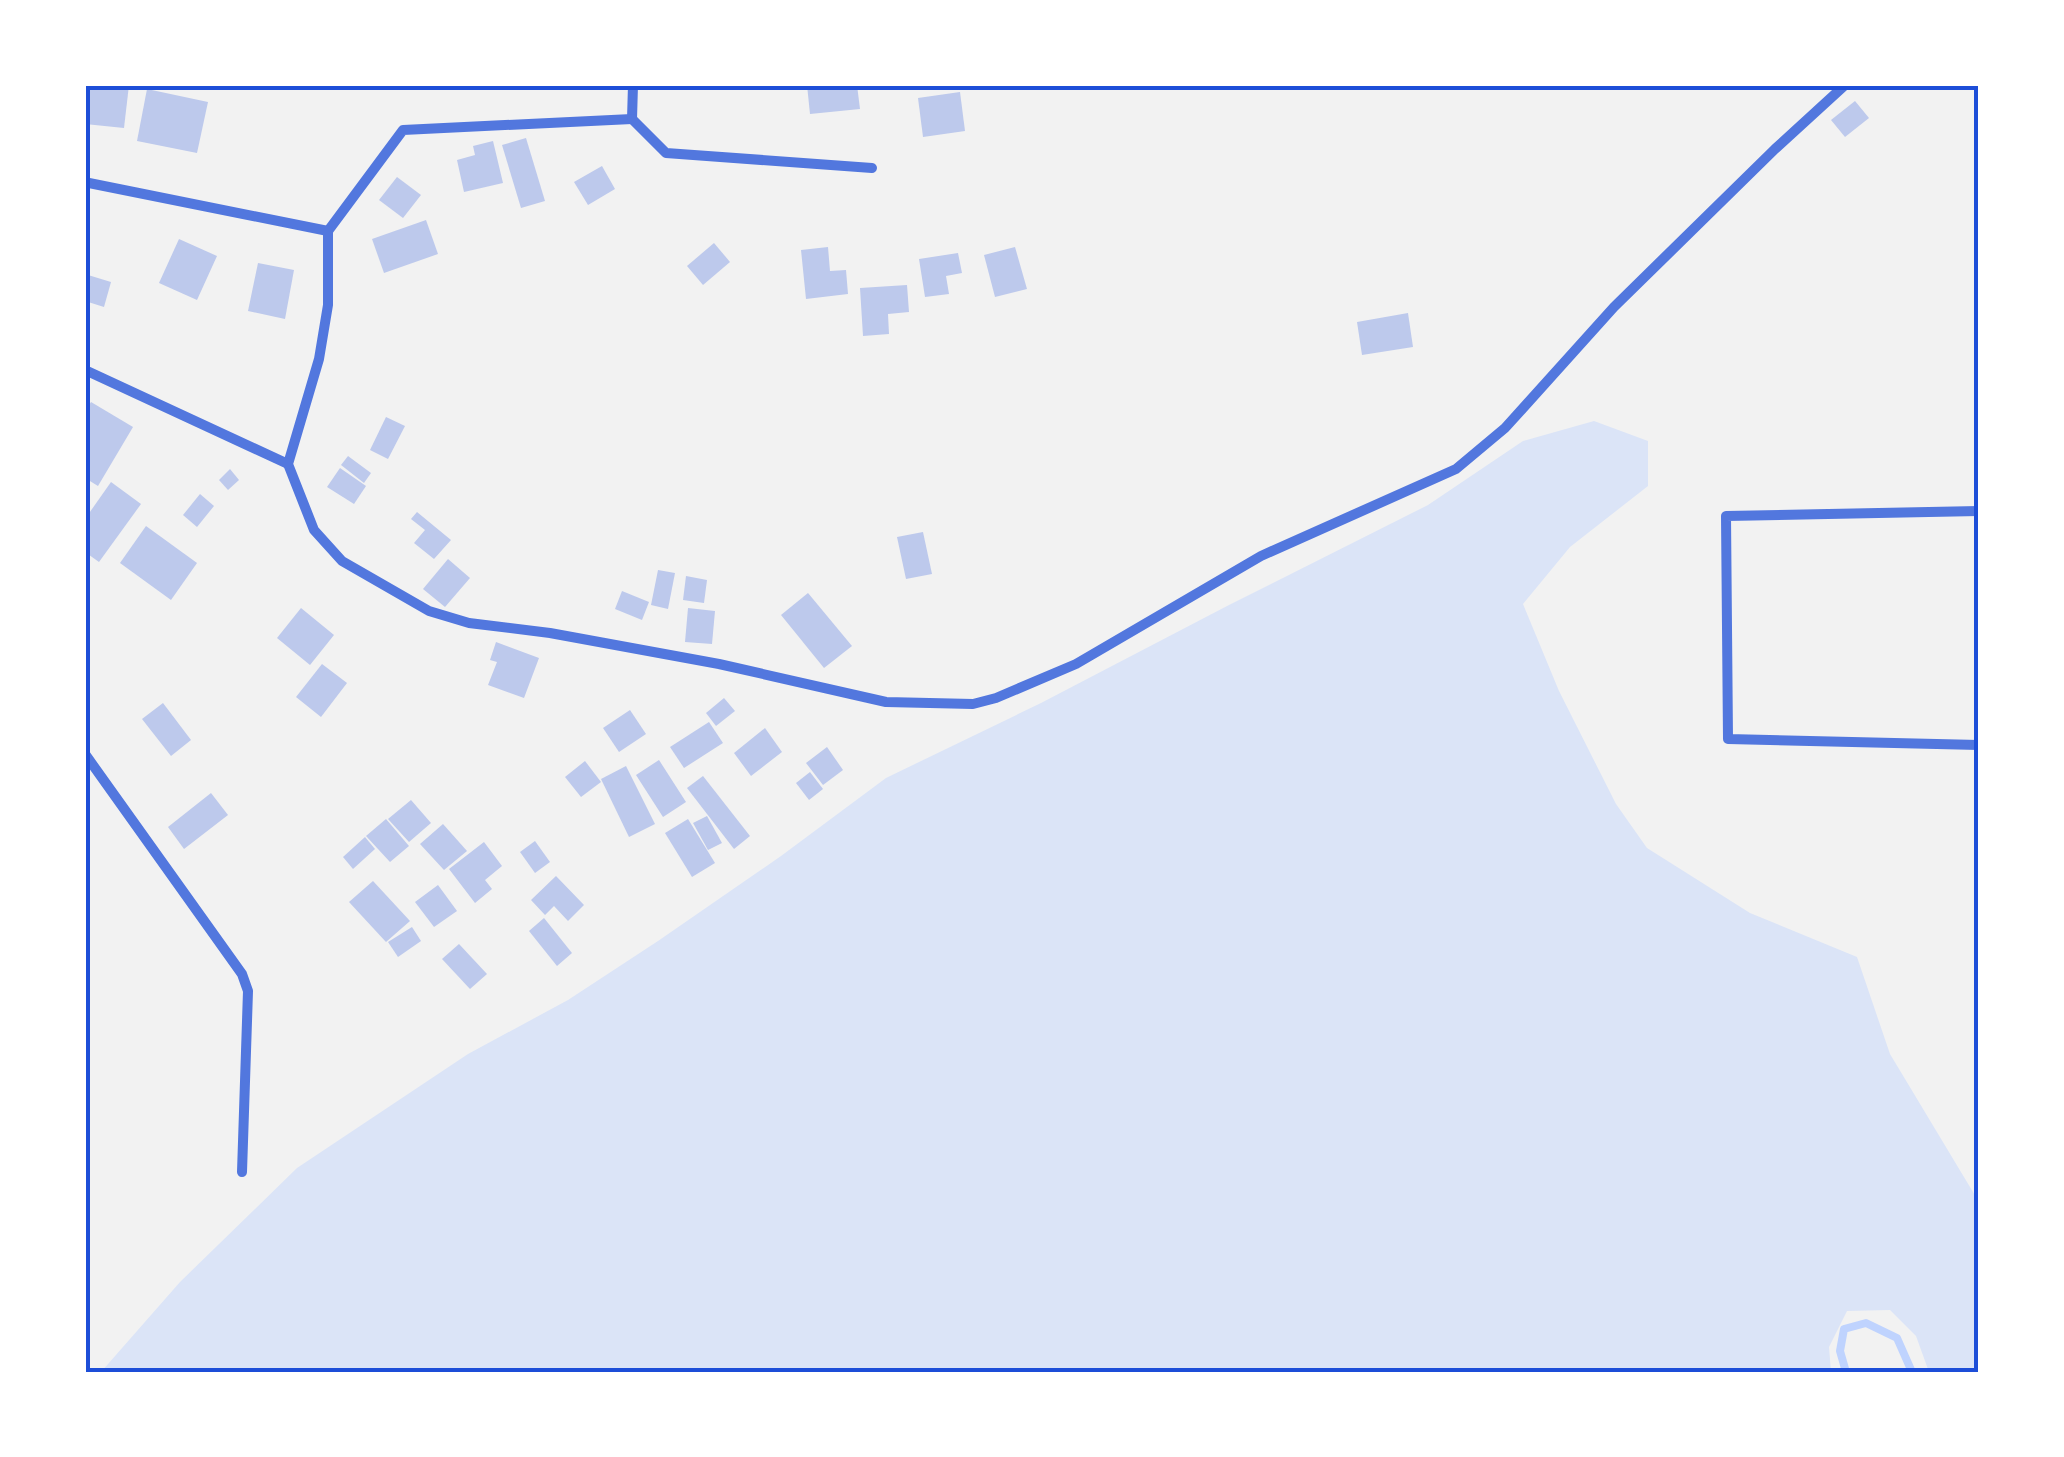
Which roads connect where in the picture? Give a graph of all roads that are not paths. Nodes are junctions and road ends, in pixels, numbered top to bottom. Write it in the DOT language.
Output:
graph roads {
  1 [pos="633,85"];
  2 [pos="1845,85"];
  3 [pos="632,119"];
  4 [pos="872,168"];
  5 [pos="88,184"];
  6 [pos="328,231"];
  7 [pos="85,370"];
  8 [pos="288,464"];
  9 [pos="1979,511"];
  10 [pos="1979,745"];
  11 [pos="86,758"];
  12 [pos="242,1172"];
  1 -- 3 [label="street"];
  2 -- 8 [label="street"];
  3 -- 4 [label="street"];
  3 -- 6 [label="street"];
  5 -- 6 [label="street"];
  6 -- 8 [label="street"];
  7 -- 8 [label="street"];
  9 -- 10 [label="street"];
  11 -- 12 [label="street"];
}
